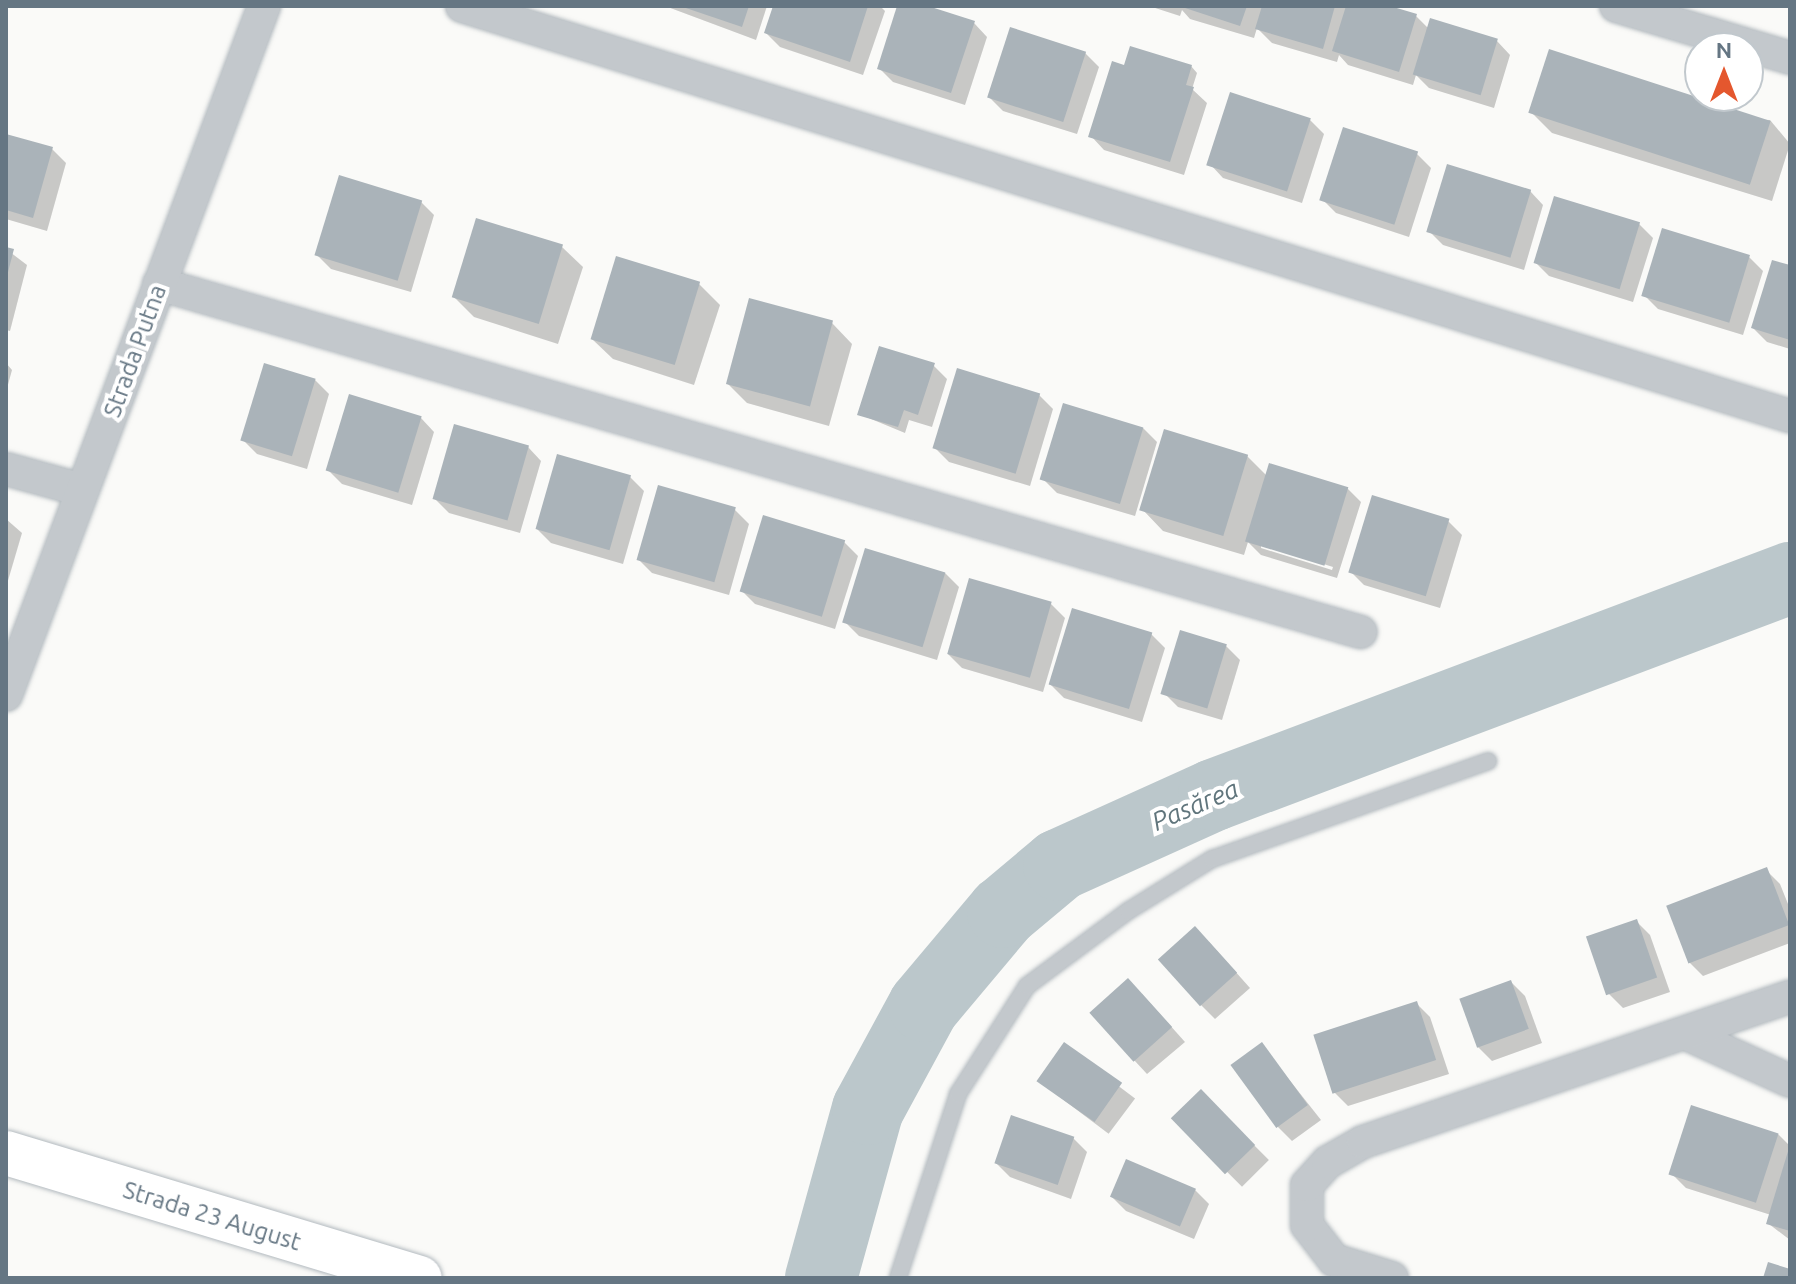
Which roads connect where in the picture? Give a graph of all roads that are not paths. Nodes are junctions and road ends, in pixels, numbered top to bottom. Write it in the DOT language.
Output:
graph roads {
  1 [pos="264,6"];
  2 [pos="462,6"];
  3 [pos="1616,6"];
  4 [pos="1790,58"];
  5 [pos="159,284"];
  6 [pos="1790,416"];
  7 [pos="6,469"];
  8 [pos="82,490"];
  9 [pos="1361,632"];
  10 [pos="6,695"];
  11 [pos="1488,761"];
  12 [pos="1790,997"];
  13 [pos="1687,1034"];
  14 [pos="1790,1081"];
  15 [pos="6,1153"];
  16 [pos="419,1278"];
  17 [pos="898,1278"];
  18 [pos="1392,1278"];
  1 -- 5 [label="street, Strada Putna"];
  2 -- 6 [label="street"];
  3 -- 4 [label="street"];
  5 -- 8 [label="street, Strada Putna"];
  5 -- 9 [label="street"];
  7 -- 8 [label="street"];
  8 -- 10 [label="street, Strada Putna"];
  11 -- 17 [label="lane"];
  12 -- 13 [label="street"];
  13 -- 14 [label="street"];
  13 -- 18 [label="street"];
  15 -- 16 [label="main road, Strada 23 August"];
}
